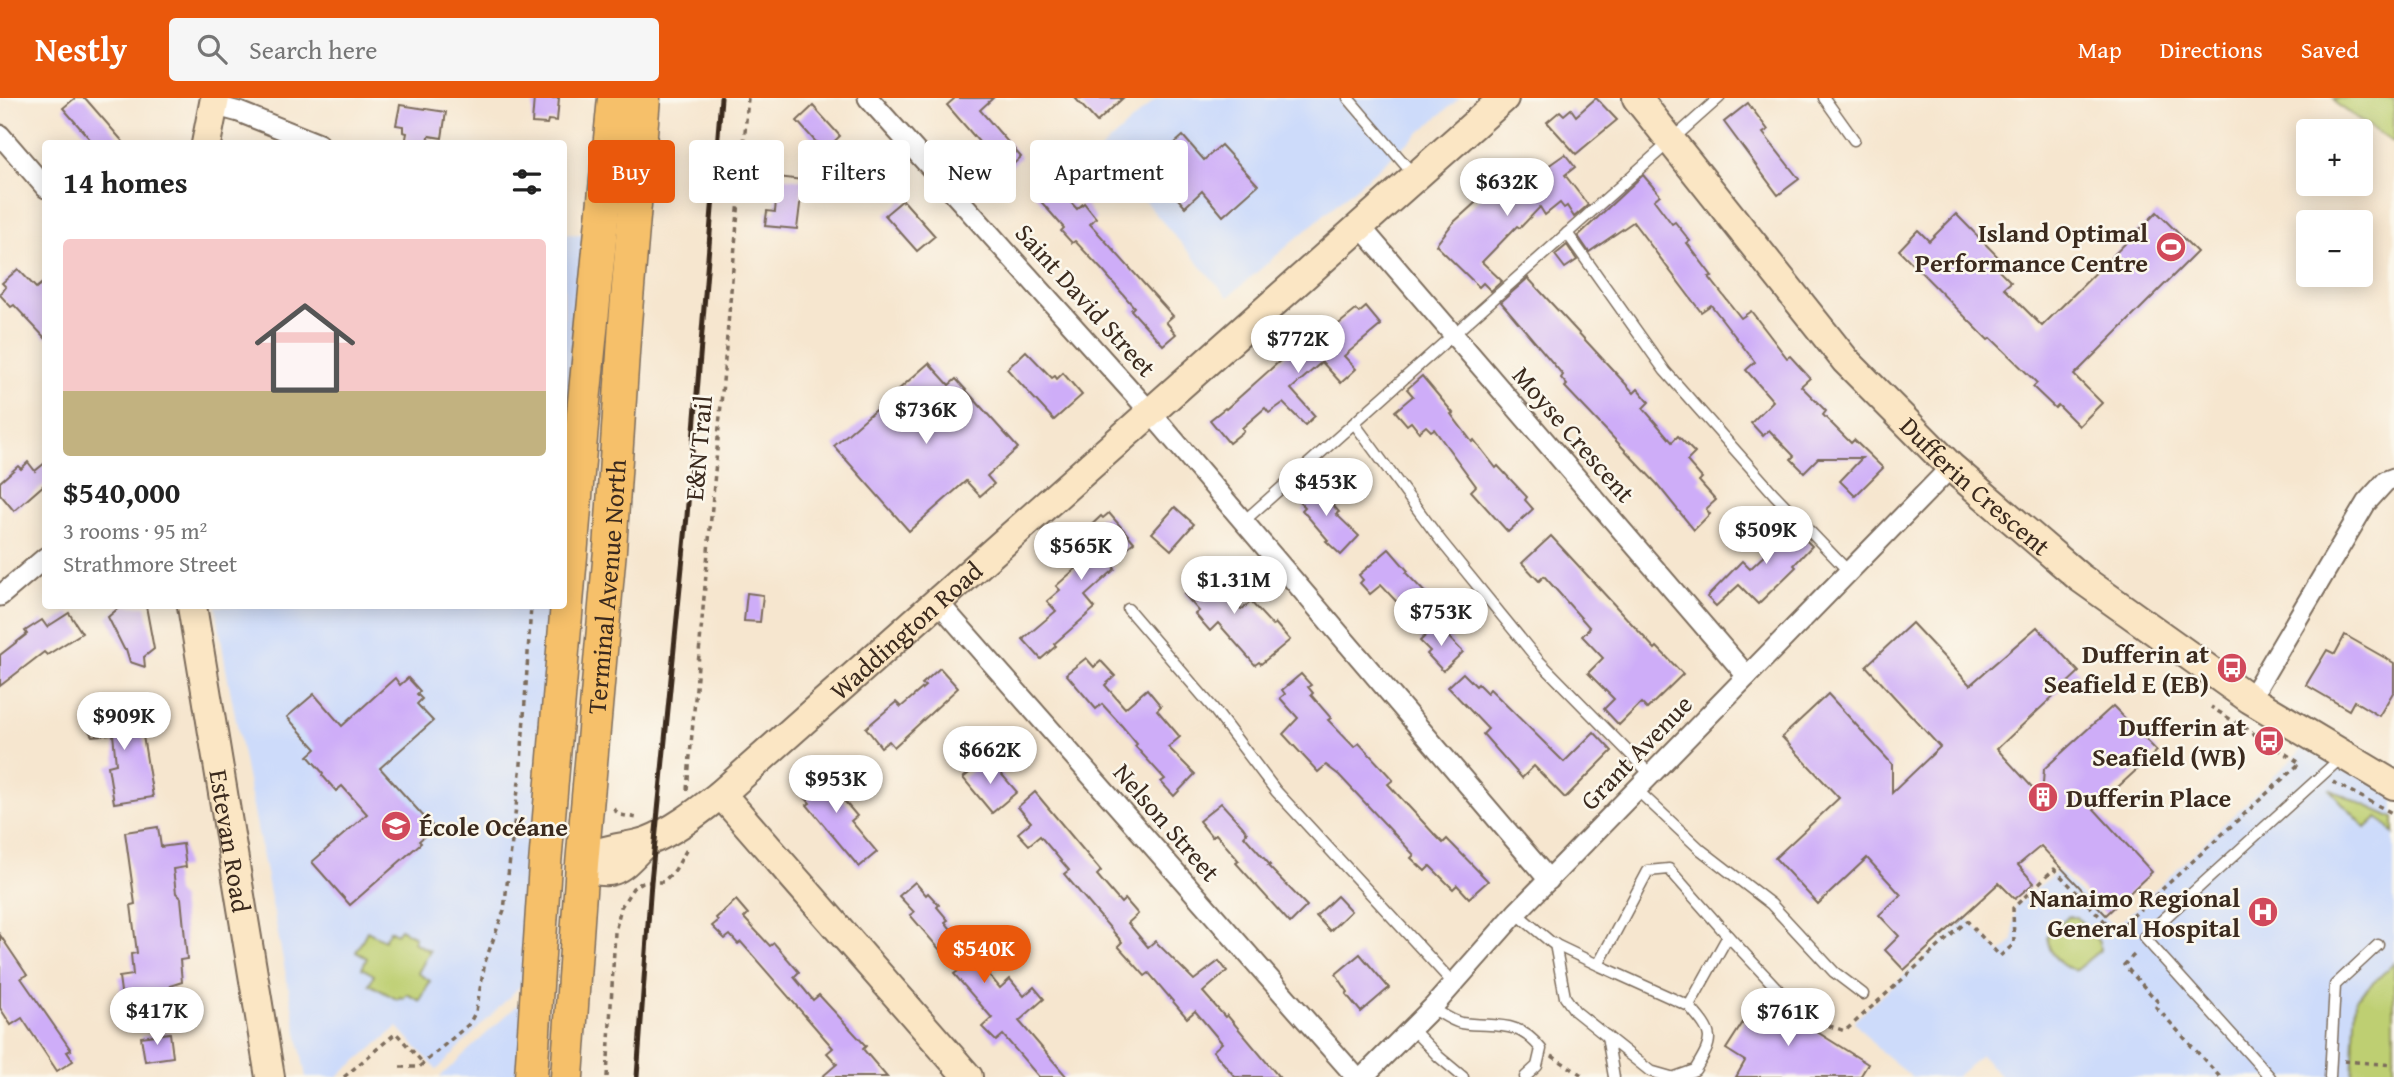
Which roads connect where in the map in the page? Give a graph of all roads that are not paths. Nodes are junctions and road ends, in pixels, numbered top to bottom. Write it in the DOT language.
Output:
graph roads {
  1 [pos="614,98"];
  2 [pos="644,98"];
  3 [pos="868,98"];
  4 [pos="1348,98"];
  5 [pos="1504,98"];
  6 [pos="1637,98"];
  7 [pos="1719,98"];
  8 [pos="1824,98"];
  9 [pos="214,101"];
  10 [pos="0,135"];
  11 [pos="207,140"];
  12 [pos="308,140"];
  13 [pos="1672,140"];
  14 [pos="1854,140"];
  15 [pos="1415,177"];
  16 [pos="42,183"];
  17 [pos="1360,226"];
  18 [pos="1567,233"];
  19 [pos="1454,333"];
  20 [pos="1152,413"];
  21 [pos="1354,423"];
  22 [pos="1951,467"];
  23 [pos="2394,478"];
  24 [pos="1244,521"];
  25 [pos="42,560"];
  26 [pos="1849,572"];
  27 [pos="0,596"];
  28 [pos="567,602"];
  29 [pos="938,602"];
  30 [pos="193,609"];
  31 [pos="567,609"];
  32 [pos="1128,609"];
  33 [pos="563,667"];
  34 [pos="1747,676"];
  35 [pos="2250,699"];
  36 [pos="2343,755"];
  37 [pos="1651,775"];
  38 [pos="2394,785"];
  39 [pos="1636,789"];
  40 [pos="721,794"];
  41 [pos="582,864"];
  42 [pos="1549,880"];
  43 [pos="1516,913"];
  44 [pos="1728,936"];
  45 [pos="1555,944"];
  46 [pos="2378,945"];
  47 [pos="1598,965"];
  48 [pos="1453,983"];
  49 [pos="1863,994"];
  50 [pos="1785,997"];
  51 [pos="1689,1006"];
  52 [pos="1432,1008"];
  53 [pos="1412,1029"];
  54 [pos="1607,1036"];
  55 [pos="271,1077"];
  56 [pos="531,1077"];
  57 [pos="539,1077"];
  58 [pos="567,1077"];
  59 [pos="968,1077"];
  60 [pos="1356,1077"];
  61 [pos="1363,1077"];
  62 [pos="1463,1077"];
  63 [pos="1525,1077"];
  64 [pos="1614,1077"];
  65 [pos="1673,1077"];
  66 [pos="2270,1077"];
  67 [pos="2330,1077"];
  1 -- 28 [label="main road, Terminal Avenue North"];
  2 -- 41 [label="main road, Terminal Avenue North"];
  3 -- 20 [label="street, Saint David Street"];
  4 -- 15 [label="lane"];
  5 -- 15 [label="street, Waddington Road"];
  6 -- 13 [label="street, Dufferin Crescent"];
  7 -- 13 [label="lane"];
  8 -- 14 [label="lane"];
  9 -- 11 [label="street"];
  9 -- 12 [label="street"];
  10 -- 16 [label="street"];
  13 -- 18 [label="lane"];
  13 -- 22 [label="street, Dufferin Crescent"];
  15 -- 17 [label="street, Waddington Road"];
  17 -- 19 [label="street, Moyse Crescent"];
  17 -- 20 [label="street, Waddington Road"];
  18 -- 19 [label="lane"];
  18 -- 26 [label="lane"];
  19 -- 21 [label="lane"];
  19 -- 34 [label="street, Moyse Crescent"];
  20 -- 24 [label="street, Saint David Street"];
  20 -- 29 [label="street, Waddington Road"];
  21 -- 24 [label="lane"];
  21 -- 37 [label="lane"];
  22 -- 26 [label="street, Grant Avenue"];
  22 -- 35 [label="street, Dufferin Crescent"];
  23 -- 35 [label="street"];
  24 -- 42 [label="street, Saint David Street"];
  25 -- 27 [label="street"];
  26 -- 34 [label="street, Grant Avenue"];
  29 -- 40 [label="street, Waddington Road"];
  29 -- 60 [label="street, Nelson Street"];
  30 -- 55 [label="street, Estevan Road"];
  31 -- 33 [label="main road, Terminal Avenue North"];
  32 -- 48 [label="lane"];
  33 -- 41 [label="main road"];
  33 -- 56 [label="main road, Terminal Avenue North"];
  34 -- 37 [label="street, Grant Avenue"];
  35 -- 36 [label="street, Dufferin Crescent"];
  36 -- 38 [label="street, Dufferin Crescent"];
  36 -- 66 [label="lane"];
  37 -- 39 [label="street, Grant Avenue"];
  39 -- 42 [label="street, Grant Avenue"];
  39 -- 49 [label="lane"];
  40 -- 41 [label="street, Waddington Road"];
  40 -- 59 [label="street"];
  41 -- 57 [label="main road"];
  41 -- 58 [label="main road, Terminal Avenue North"];
  42 -- 43 [label="street, Grant Avenue"];
  43 -- 45 [label="lane"];
  43 -- 48 [label="street, Grant Avenue"];
  44 -- 47 [label="lane"];
  44 -- 50 [label="lane"];
  44 -- 51 [label="lane"];
  45 -- 47 [label="lane"];
  45 -- 54 [label="lane"];
  46 -- 67 [label="lane"];
  47 -- 51 [label="lane"];
  48 -- 52 [label="street, Grant Avenue"];
  51 -- 65 [label="lane"];
  52 -- 53 [label="street, Grant Avenue"];
  52 -- 63 [label="lane"];
  53 -- 61 [label="street, Grant Avenue"];
  53 -- 62 [label="lane"];
  54 -- 64 [label="lane"];
  54 -- 65 [label="lane"];
}
